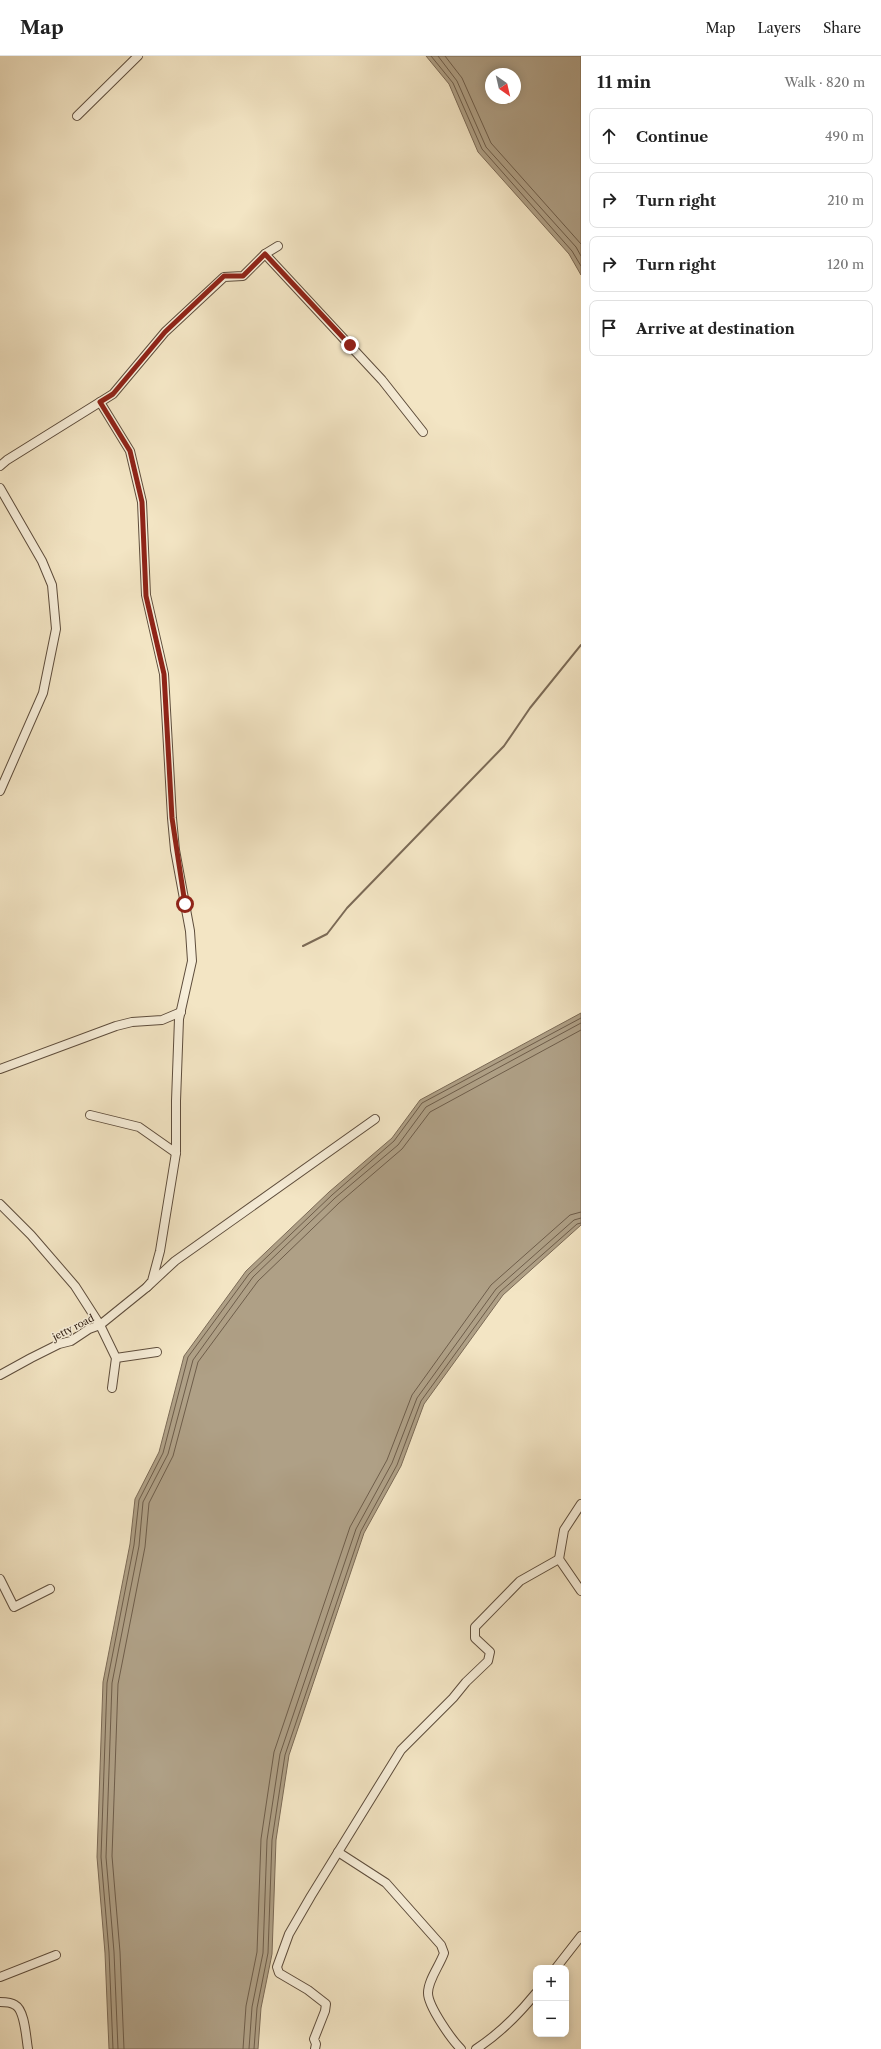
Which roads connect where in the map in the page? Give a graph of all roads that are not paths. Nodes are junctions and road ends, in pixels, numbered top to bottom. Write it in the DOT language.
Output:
graph roads {
  1 [pos="138,56"];
  2 [pos="77,116"];
  3 [pos="278,246"];
  4 [pos="265,254"];
  5 [pos="100,402"];
  6 [pos="423,432"];
  7 [pos="0,466"];
  8 [pos="0,488"];
  9 [pos="0,791"];
  10 [pos="181,1012"];
  11 [pos="0,1069"];
  12 [pos="90,1115"];
  13 [pos="375,1119"];
  14 [pos="176,1153"];
  15 [pos="0,1204"];
  16 [pos="147,1287"];
  17 [pos="100,1325"];
  18 [pos="157,1352"];
  19 [pos="116,1358"];
  20 [pos="0,1375"];
  21 [pos="112,1388"];
  22 [pos="581,1504"];
  23 [pos="559,1559"];
  24 [pos="0,1579"];
  25 [pos="50,1588"];
  26 [pos="581,1591"];
  27 [pos="338,1852"];
  28 [pos="581,1936"];
  29 [pos="56,1955"];
  30 [pos="558,1965"];
  31 [pos="0,1977"];
  32 [pos="533,1997"];
  33 [pos="0,2002"];
  34 [pos="28,2049"];
  35 [pos="315,2049"];
  36 [pos="461,2049"];
  37 [pos="476,2049"];
  1 -- 2 [label="street"];
  3 -- 4 [label="street"];
  4 -- 5 [label="street"];
  4 -- 6 [label="street"];
  5 -- 7 [label="street"];
  5 -- 10 [label="street"];
  8 -- 9 [label="street"];
  10 -- 11 [label="street"];
  10 -- 14 [label="street"];
  12 -- 14 [label="street"];
  13 -- 16 [label="street, jetty road"];
  14 -- 16 [label="street"];
  15 -- 17 [label="street"];
  16 -- 17 [label="street, jetty road"];
  17 -- 19 [label="street"];
  17 -- 20 [label="street, jetty road"];
  18 -- 19 [label="street"];
  19 -- 21 [label="street"];
  22 -- 23 [label="street"];
  23 -- 26 [label="street"];
  23 -- 27 [label="street"];
  24 -- 25 [label="street"];
  27 -- 35 [label="street"];
  27 -- 36 [label="street"];
  28 -- 30 [label="street"];
  29 -- 31 [label="street"];
  32 -- 37 [label="street"];
  33 -- 34 [label="street"];
}
